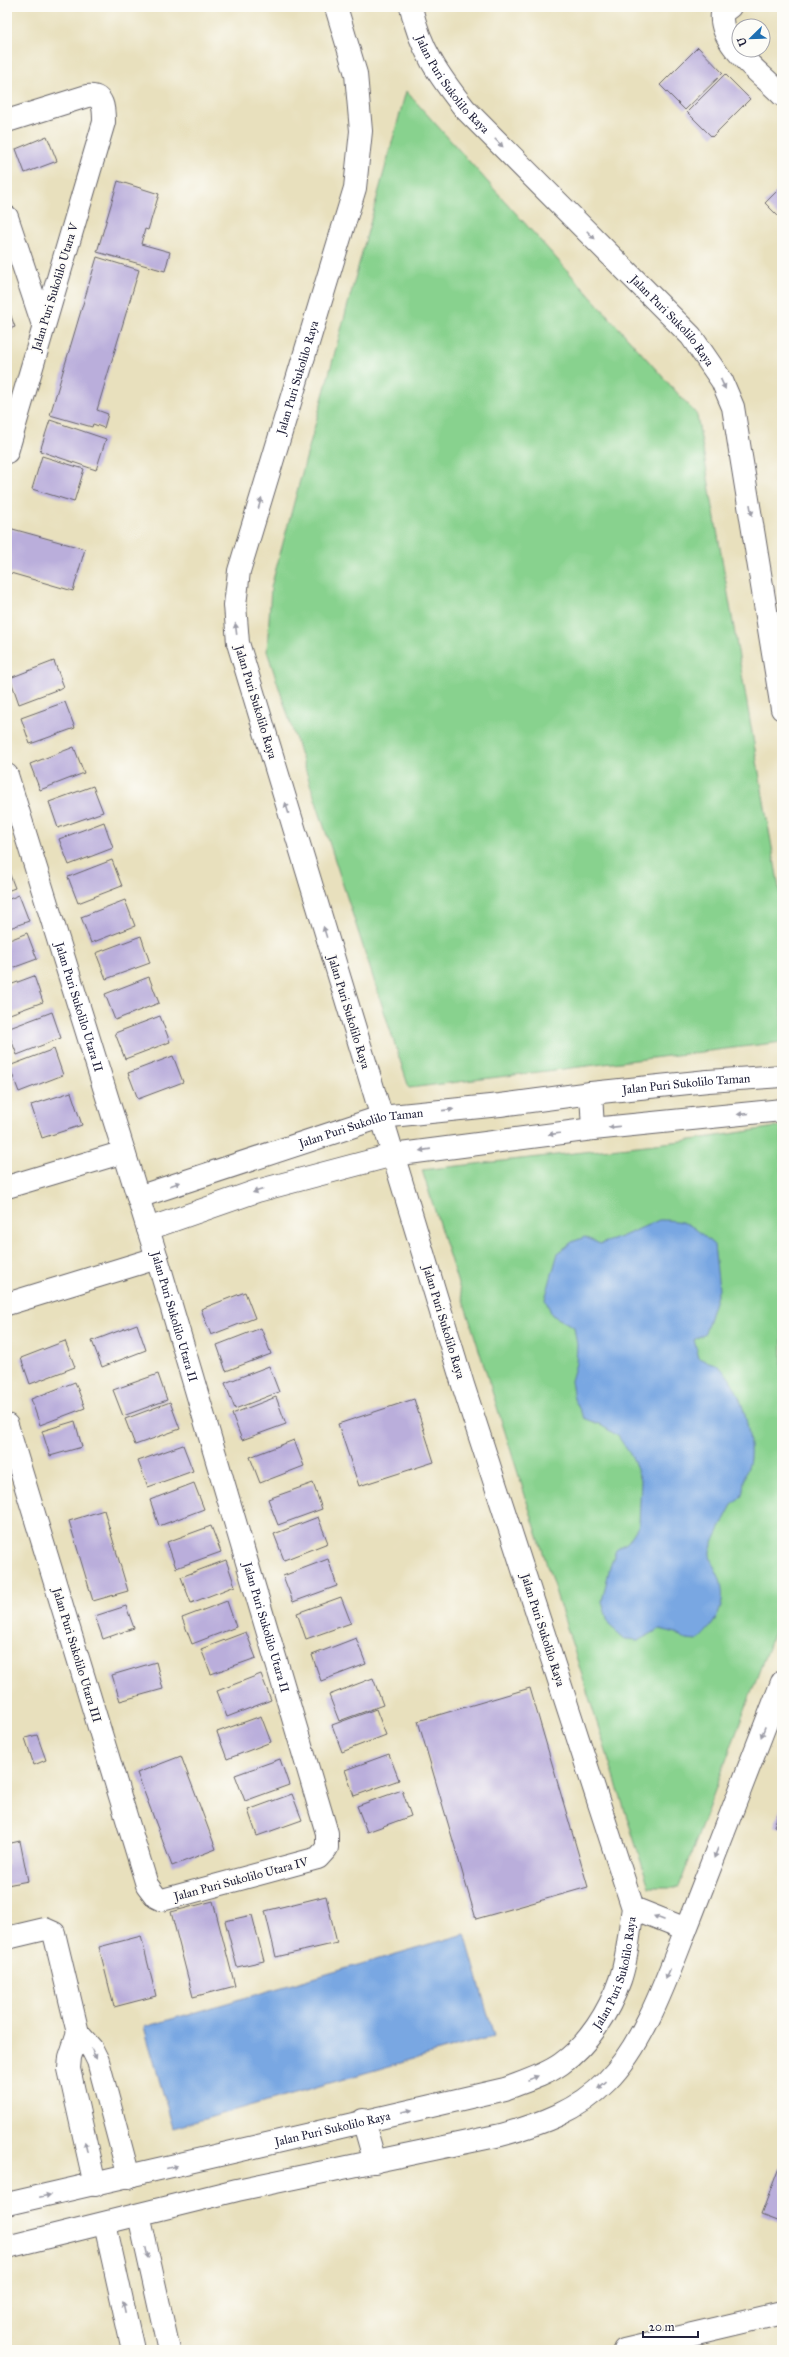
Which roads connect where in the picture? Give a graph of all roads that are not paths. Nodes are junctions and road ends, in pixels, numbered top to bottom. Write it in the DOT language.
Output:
graph roads {
  1 [pos="336,7"];
  2 [pos="411,7"];
  3 [pos="730,7"];
  4 [pos="782,95"];
  5 [pos="7,121"];
  6 [pos="7,217"];
  7 [pos="43,325"];
  8 [pos="7,452"];
  9 [pos="775,609"];
  10 [pos="777,649"];
  11 [pos="782,709"];
  12 [pos="7,775"];
  13 [pos="782,1076"];
  14 [pos="591,1093"];
  15 [pos="782,1110"];
  16 [pos="381,1117"];
  17 [pos="593,1129"];
  18 [pos="124,1152"];
  19 [pos="271,1153"];
  20 [pos="393,1155"];
  21 [pos="281,1185"];
  22 [pos="7,1187"];
  23 [pos="138,1197"];
  24 [pos="148,1230"];
  25 [pos="157,1258"];
  26 [pos="7,1304"];
  27 [pos="7,1425"];
  28 [pos="782,1682"];
  29 [pos="318,1858"];
  30 [pos="147,1885"];
  31 [pos="633,1908"];
  32 [pos="686,1928"];
  33 [pos="7,1938"];
  34 [pos="78,2033"];
  35 [pos="363,2120"];
  36 [pos="375,2162"];
  37 [pos="129,2177"];
  38 [pos="95,2185"];
  39 [pos="7,2204"];
  40 [pos="139,2215"];
  41 [pos="105,2224"];
  42 [pos="7,2247"];
  43 [pos="782,2313"];
  44 [pos="167,2344"];
  45 [pos="133,2348"];
  46 [pos="624,2350"];
  16 -- 1 [label="street, Jalan Puri Sukolilo Raya, one-way"];
  2 -- 9 [label="street, Jalan Puri Sukolilo Raya, one-way"];
  3 -- 4 [label="street"];
  5 -- 7 [label="street, Jalan Puri Sukolilo Utara V"];
  6 -- 7 [label="street"];
  7 -- 8 [label="street, Jalan Puri Sukolilo Utara V"];
  9 -- 10 [label="street, Jalan Puri Sukolilo Raya"];
  10 -- 11 [label="street, Jalan Puri Sukolilo Raya"];
  12 -- 18 [label="street, Jalan Puri Sukolilo Utara II"];
  13 -- 14 [label="street, Jalan Puri Sukolilo Taman"];
  16 -- 14 [label="street, Jalan Puri Sukolilo Taman, one-way"];
  14 -- 17 [label="street"];
  15 -- 17 [label="street, one-way"];
  16 -- 19 [label="street, Jalan Puri Sukolilo Taman"];
  16 -- 20 [label="street, Jalan Puri Sukolilo Raya"];
  17 -- 20 [label="street, one-way"];
  18 -- 22 [label="street"];
  18 -- 23 [label="street, Jalan Puri Sukolilo Utara II"];
  19 -- 21 [label="street"];
  23 -- 19 [label="street, Jalan Puri Sukolilo Taman, one-way"];
  20 -- 21 [label="street"];
  20 -- 31 [label="street, Jalan Puri Sukolilo Raya"];
  21 -- 24 [label="street, one-way"];
  23 -- 24 [label="street, Jalan Puri Sukolilo Utara II"];
  24 -- 25 [label="street, Jalan Puri Sukolilo Utara II"];
  25 -- 26 [label="street"];
  25 -- 29 [label="street, Jalan Puri Sukolilo Utara II"];
  27 -- 30 [label="street, Jalan Puri Sukolilo Utara III"];
  28 -- 32 [label="street, one-way"];
  29 -- 30 [label="street, Jalan Puri Sukolilo Utara IV"];
  32 -- 31 [label="street, one-way"];
  35 -- 31 [label="street, Jalan Puri Sukolilo Raya, one-way"];
  32 -- 36 [label="street, one-way"];
  33 -- 34 [label="street"];
  34 -- 37 [label="street, one-way"];
  38 -- 34 [label="street, one-way"];
  35 -- 36 [label="street"];
  37 -- 35 [label="street, Jalan Puri Sukolilo Raya, one-way"];
  36 -- 40 [label="street"];
  37 -- 38 [label="street, Jalan Puri Sukolilo Raya"];
  39 -- 38 [label="street, Jalan Puri Sukolilo Raya, one-way"];
  40 -- 41 [label="street"];
  40 -- 44 [label="street, one-way"];
  41 -- 42 [label="street"];
  45 -- 41 [label="street, one-way"];
  43 -- 46 [label="street"];
  44 -- 45 [label="street"];
}
